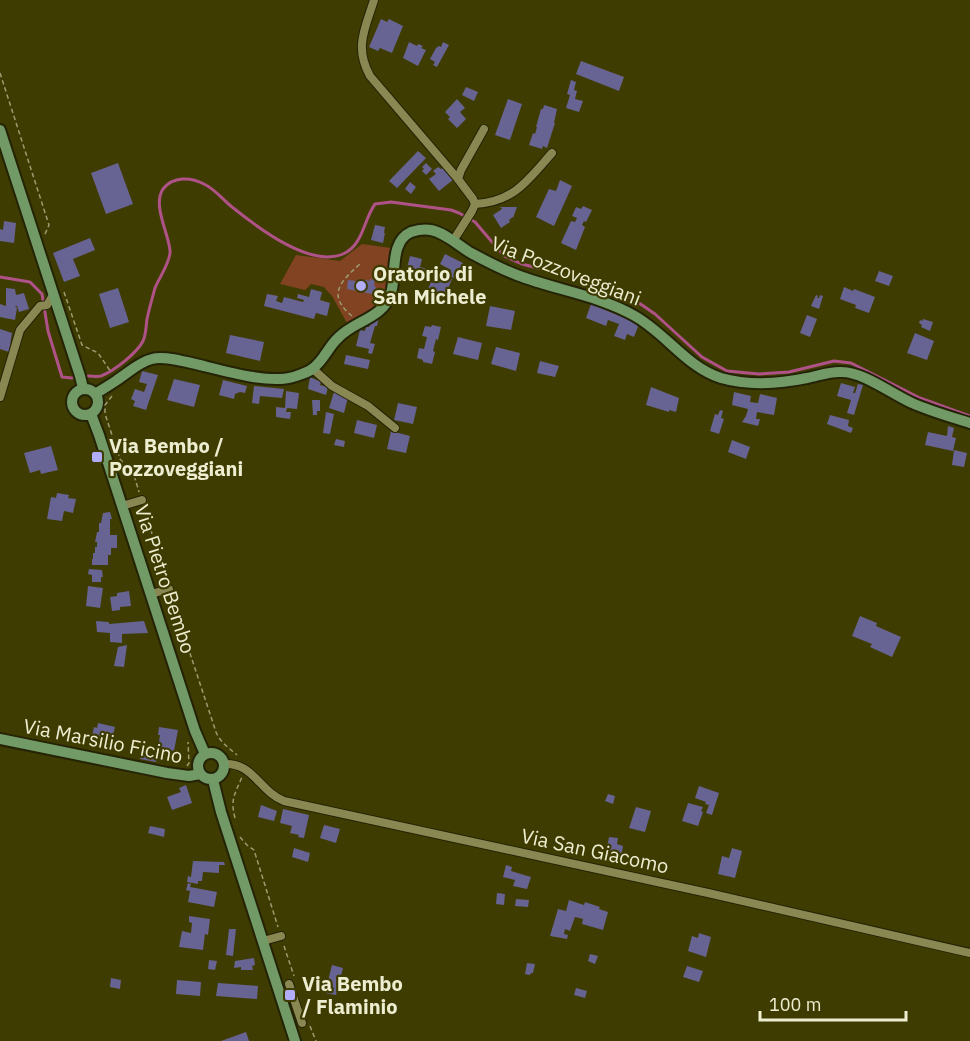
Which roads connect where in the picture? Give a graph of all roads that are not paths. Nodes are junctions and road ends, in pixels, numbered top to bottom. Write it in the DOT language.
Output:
graph roads {
  1 [pos="374,0"];
  2 [pos="484,129"];
  3 [pos="0,130"];
  4 [pos="552,153"];
  5 [pos="458,178"];
  6 [pos="473,207"];
  7 [pos="456,238"];
  8 [pos="58,293"];
  9 [pos="313,369"];
  10 [pos="83,388"];
  11 [pos="95,394"];
  12 [pos="0,397"];
  13 [pos="91,414"];
  14 [pos="970,423"];
  15 [pos="395,428"];
  16 [pos="139,501"];
  17 [pos="125,505"];
  18 [pos="0,739"];
  19 [pos="205,754"];
  20 [pos="224,764"];
  21 [pos="200,774"];
  22 [pos="213,780"];
  23 [pos="279,936"];
  24 [pos="265,940"];
  25 [pos="970,953"];
  26 [pos="293,984"];
  27 [pos="306,1025"];
  28 [pos="295,1041"];
  1 -- 5 [label="street"];
  2 -- 5 [label="street"];
  3 -- 8 [label="street"];
  4 -- 6 [label="street"];
  5 -- 6 [label="street"];
  6 -- 7 [label="street"];
  7 -- 9 [label="street, Via Pozzoveggiani"];
  7 -- 14 [label="street, Via Pozzoveggiani"];
  8 -- 10 [label="street"];
  8 -- 12 [label="street"];
  9 -- 11 [label="street"];
  9 -- 15 [label="street"];
  10 -- 11 [label="street"];
  10 -- 13 [label="street"];
  11 -- 13 [label="street"];
  13 -- 17 [label="street, Via Pietro Bembo"];
  16 -- 17 [label="street"];
  17 -- 19 [label="street, Via Pietro Bembo"];
  18 -- 21 [label="street, Via Marsilio Ficino"];
  19 -- 20 [label="street"];
  19 -- 21 [label="street"];
  20 -- 22 [label="street"];
  20 -- 25 [label="street, Via San Giacomo"];
  21 -- 22 [label="street"];
  22 -- 24 [label="street"];
  23 -- 24 [label="street"];
  24 -- 28 [label="street"];
  26 -- 27 [label="street"];
}
